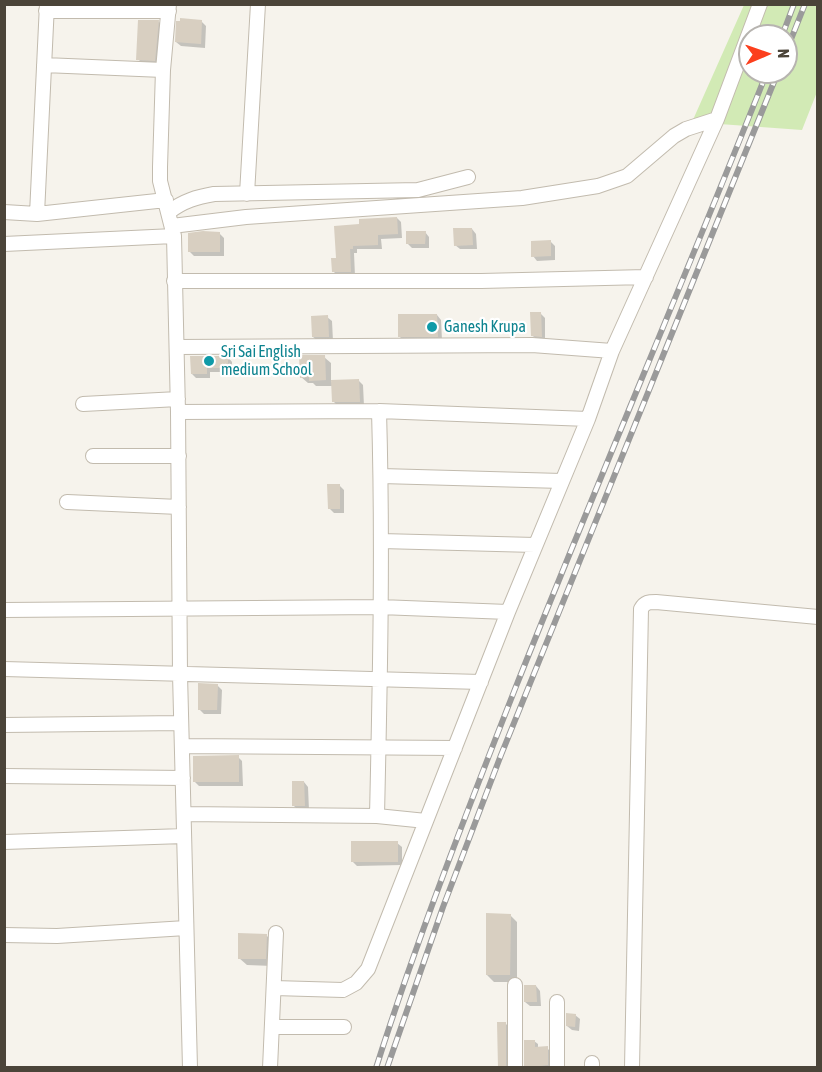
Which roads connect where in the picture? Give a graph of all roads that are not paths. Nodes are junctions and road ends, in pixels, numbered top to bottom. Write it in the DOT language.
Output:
graph roads {
  1 [pos="258,4"];
  2 [pos="760,4"];
  3 [pos="47,8"];
  4 [pos="169,8"];
  5 [pos="44,65"];
  6 [pos="163,70"];
  7 [pos="717,120"];
  8 [pos="468,177"];
  9 [pos="247,194"];
  10 [pos="4,212"];
  11 [pos="37,214"];
  12 [pos="171,219"];
  13 [pos="4,244"];
  14 [pos="646,277"];
  15 [pos="174,281"];
  16 [pos="177,347"];
  17 [pos="612,351"];
  18 [pos="83,404"];
  19 [pos="178,406"];
  20 [pos="379,411"];
  21 [pos="588,418"];
  22 [pos="93,456"];
  23 [pos="179,456"];
  24 [pos="381,476"];
  25 [pos="562,481"];
  26 [pos="67,502"];
  27 [pos="179,507"];
  28 [pos="381,541"];
  29 [pos="535,545"];
  30 [pos="380,607"];
  31 [pos="180,609"];
  32 [pos="4,610"];
  33 [pos="508,612"];
  34 [pos="818,617"];
  35 [pos="4,669"];
  36 [pos="180,674"];
  37 [pos="380,679"];
  38 [pos="481,682"];
  39 [pos="182,723"];
  40 [pos="4,725"];
  41 [pos="182,746"];
  42 [pos="379,747"];
  43 [pos="455,748"];
  44 [pos="4,776"];
  45 [pos="183,778"];
  46 [pos="184,814"];
  47 [pos="377,816"];
  48 [pos="426,821"];
  49 [pos="184,836"];
  50 [pos="4,842"];
  51 [pos="186,928"];
  52 [pos="276,933"];
  53 [pos="4,935"];
  54 [pos="515,985"];
  55 [pos="274,988"];
  56 [pos="557,1002"];
  57 [pos="273,1027"];
  58 [pos="344,1027"];
  59 [pos="190,1068"];
  60 [pos="270,1068"];
  61 [pos="515,1068"];
  62 [pos="557,1068"];
  63 [pos="632,1068"];
  1 -- 9 [label="street"];
  2 -- 7 [label="street"];
  3 -- 4 [label="street"];
  3 -- 5 [label="street"];
  4 -- 6 [label="street"];
  5 -- 6 [label="street"];
  5 -- 11 [label="street"];
  6 -- 12 [label="street"];
  7 -- 12 [label="street"];
  7 -- 14 [label="street"];
  8 -- 9 [label="street"];
  9 -- 12 [label="street"];
  10 -- 11 [label="street"];
  11 -- 12 [label="street"];
  12 -- 13 [label="street"];
  12 -- 15 [label="street"];
  14 -- 15 [label="street"];
  14 -- 17 [label="street"];
  15 -- 16 [label="street"];
  16 -- 17 [label="street"];
  16 -- 19 [label="street"];
  17 -- 21 [label="street"];
  18 -- 19 [label="street"];
  19 -- 20 [label="street"];
  19 -- 23 [label="street"];
  20 -- 21 [label="street"];
  20 -- 24 [label="street"];
  21 -- 25 [label="street"];
  22 -- 23 [label="street"];
  23 -- 27 [label="street"];
  24 -- 25 [label="street"];
  24 -- 28 [label="street"];
  25 -- 29 [label="street"];
  26 -- 27 [label="street"];
  27 -- 31 [label="street"];
  28 -- 29 [label="street"];
  28 -- 30 [label="street"];
  29 -- 33 [label="street"];
  30 -- 31 [label="street"];
  30 -- 33 [label="street"];
  30 -- 37 [label="street"];
  31 -- 32 [label="street"];
  31 -- 36 [label="street"];
  33 -- 38 [label="street"];
  34 -- 63 [label="street"];
  35 -- 36 [label="street"];
  36 -- 37 [label="street"];
  36 -- 39 [label="street"];
  37 -- 38 [label="street"];
  37 -- 42 [label="street"];
  38 -- 43 [label="street"];
  39 -- 40 [label="street"];
  39 -- 41 [label="street"];
  41 -- 42 [label="street"];
  41 -- 45 [label="street"];
  42 -- 43 [label="street"];
  42 -- 47 [label="street"];
  43 -- 48 [label="street"];
  44 -- 45 [label="street"];
  45 -- 46 [label="street"];
  46 -- 47 [label="street"];
  46 -- 49 [label="street"];
  47 -- 48 [label="street"];
  48 -- 55 [label="street"];
  49 -- 50 [label="street"];
  49 -- 51 [label="street"];
  51 -- 53 [label="street"];
  51 -- 59 [label="street"];
  52 -- 55 [label="street"];
  54 -- 61 [label="street"];
  55 -- 57 [label="street"];
  56 -- 62 [label="street"];
  57 -- 58 [label="street"];
  57 -- 60 [label="street"];
}
